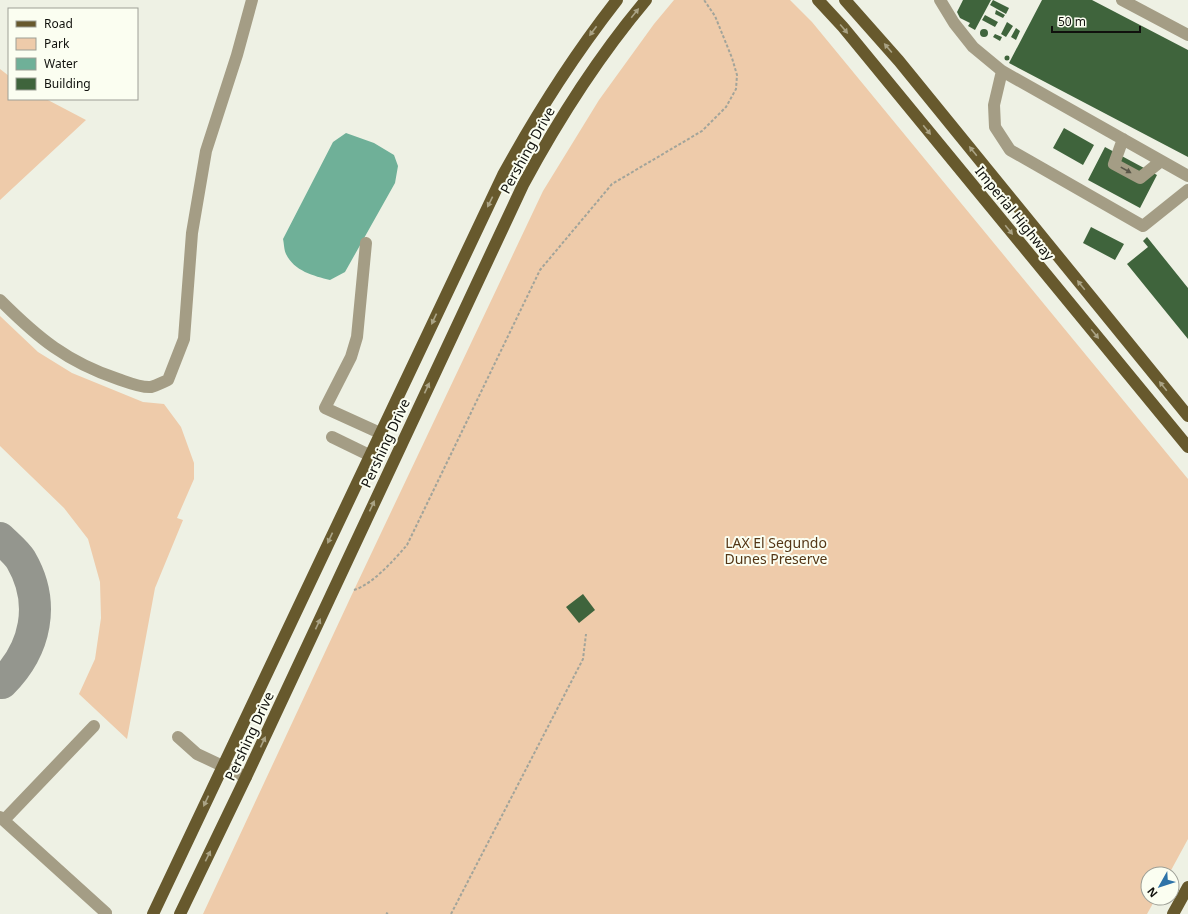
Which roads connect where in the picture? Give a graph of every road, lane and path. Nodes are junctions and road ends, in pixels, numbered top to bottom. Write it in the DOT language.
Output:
graph roads {
  1 [pos="252,0"];
  2 [pos="617,0"];
  3 [pos="646,0"];
  4 [pos="704,0"];
  5 [pos="818,0"];
  6 [pos="845,0"];
  7 [pos="940,0"];
  8 [pos="1129,2"];
  9 [pos="1188,35"];
  10 [pos="1002,71"];
  11 [pos="1123,139"];
  12 [pos="1161,161"];
  13 [pos="1188,176"];
  14 [pos="1188,190"];
  15 [pos="366,243"];
  16 [pos="0,300"];
  17 [pos="1188,416"];
  18 [pos="380,433"];
  19 [pos="332,437"];
  20 [pos="1188,447"];
  21 [pos="369,455"];
  22 [pos="354,590"];
  23 [pos="586,634"];
  24 [pos="94,726"];
  25 [pos="178,737"];
  26 [pos="222,766"];
  27 [pos="246,777"];
  28 [pos="2,819"];
  29 [pos="1188,887"];
  30 [pos="106,914"];
  31 [pos="153,914"];
  32 [pos="180,914"];
  33 [pos="451,914"];
  34 [pos="1173,914"];
  1 -- 16 [label="lane"];
  2 -- 18 [label="main road, Pershing Drive, one-way"];
  27 -- 3 [label="main road, Pershing Drive, one-way"];
  4 -- 22 [label="path"];
  5 -- 20 [label="main road, Imperial Highway, one-way"];
  17 -- 6 [label="main road, Imperial Highway, one-way"];
  7 -- 10 [label="lane"];
  8 -- 9 [label="lane"];
  10 -- 11 [label="lane"];
  10 -- 14 [label="lane"];
  11 -- 12 [label="lane"];
  11 -- 12 [label="lane, one-way"];
  12 -- 13 [label="lane"];
  15 -- 18 [label="lane"];
  18 -- 21 [label="main road, Pershing Drive"];
  19 -- 21 [label="lane"];
  21 -- 26 [label="main road, Pershing Drive, one-way"];
  23 -- 33 [label="path"];
  24 -- 28 [label="lane"];
  25 -- 26 [label="lane"];
  26 -- 27 [label="lane"];
  26 -- 31 [label="main road, Pershing Drive, one-way"];
  32 -- 27 [label="main road, Pershing Drive, one-way"];
  28 -- 30 [label="lane"];
  29 -- 34 [label="main road"];
}
